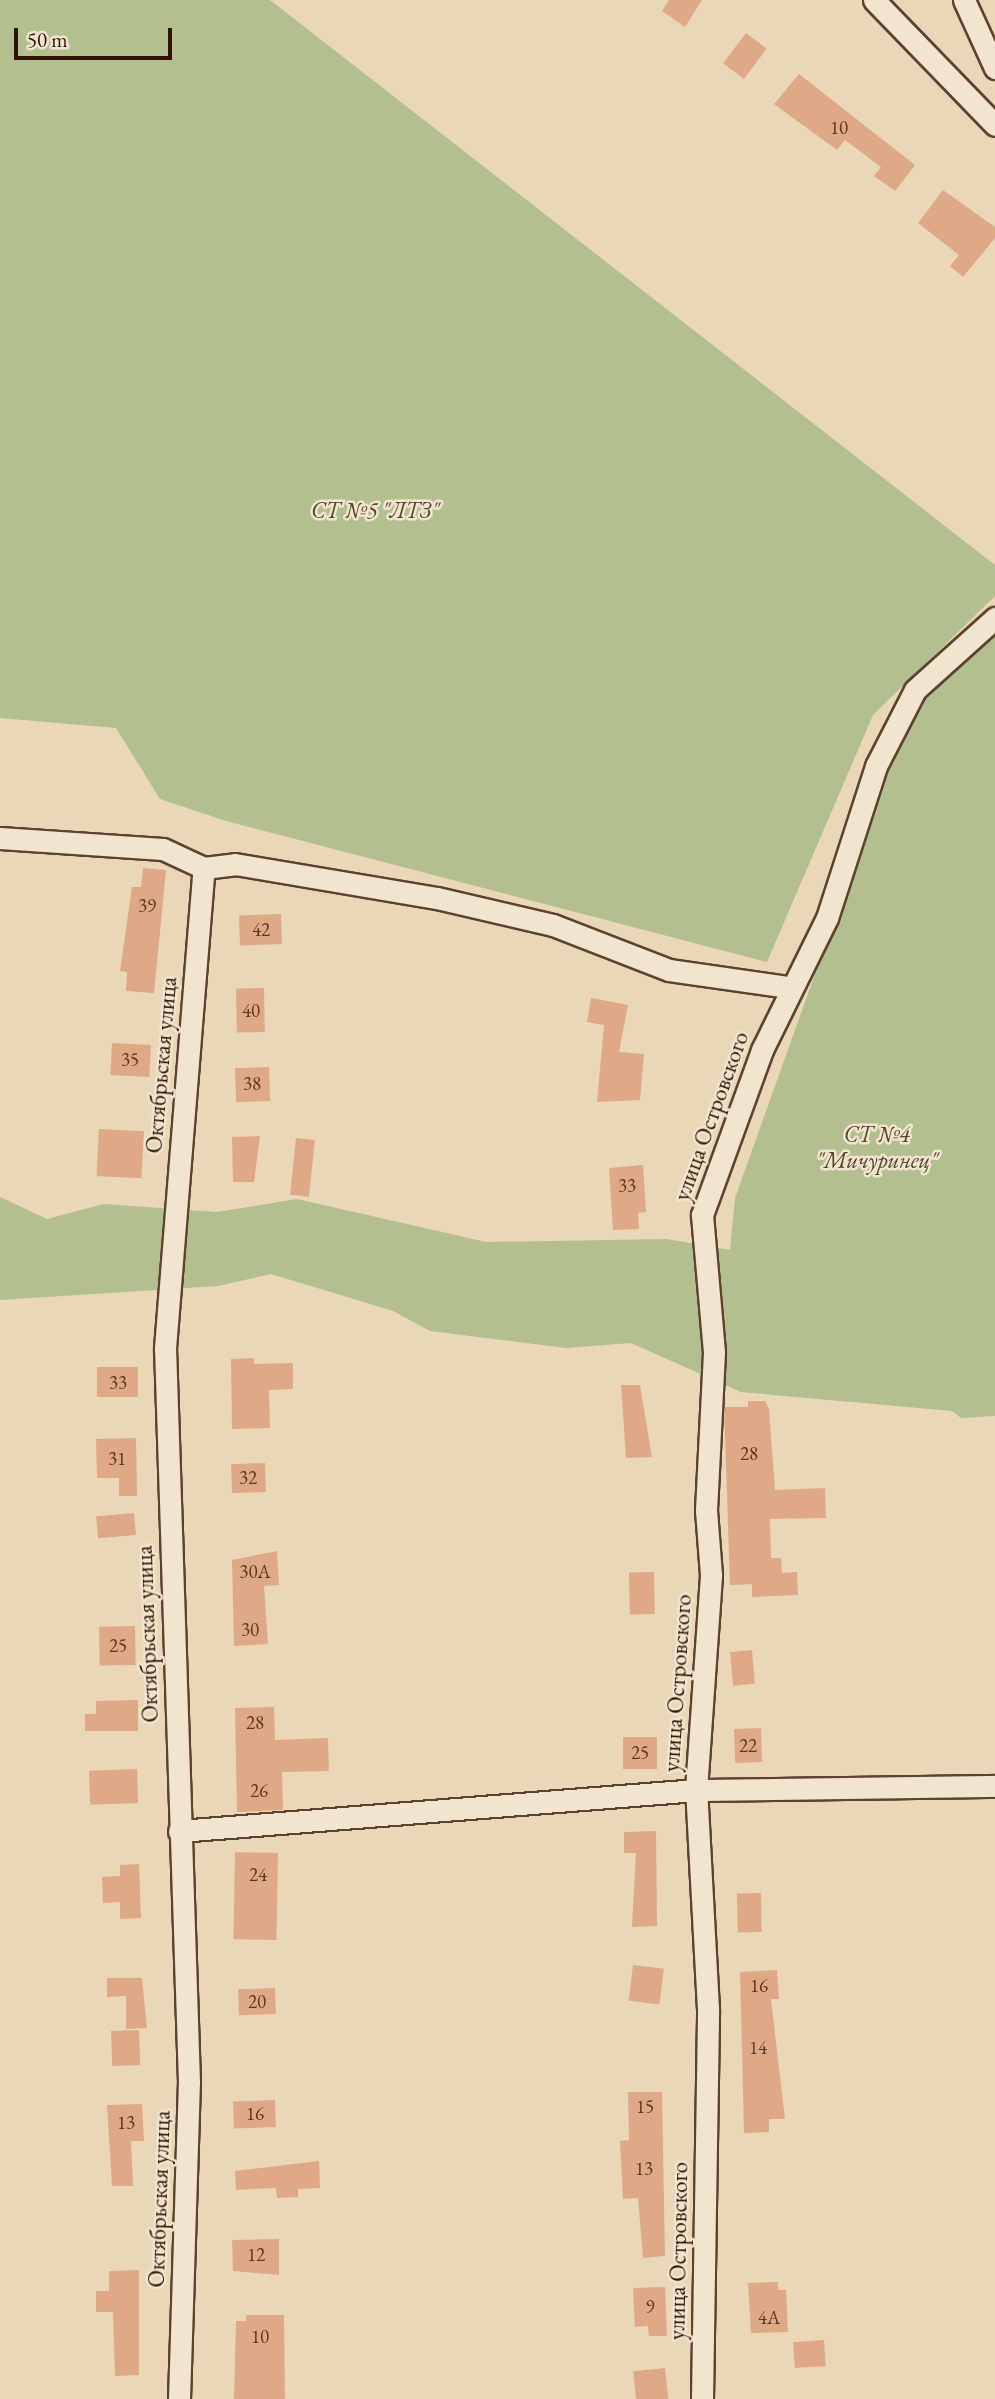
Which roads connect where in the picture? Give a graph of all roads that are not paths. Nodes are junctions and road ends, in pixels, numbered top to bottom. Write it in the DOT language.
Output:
graph roads {
  1 [pos="874,0"];
  2 [pos="964,0"];
  3 [pos="995,68"];
  4 [pos="995,125"];
  5 [pos="995,618"];
  6 [pos="0,838"];
  7 [pos="204,868"];
  8 [pos="789,987"];
  9 [pos="995,1786"];
  10 [pos="696,1790"];
  11 [pos="179,1831"];
  12 [pos="178,2399"];
  13 [pos="702,2399"];
  1 -- 4 [label="street"];
  2 -- 3 [label="street"];
  5 -- 8 [label="street, улица Островского"];
  6 -- 7 [label="street"];
  7 -- 8 [label="street"];
  7 -- 11 [label="street, Октябрьская улица"];
  8 -- 10 [label="street, улица Островского"];
  9 -- 10 [label="street"];
  10 -- 11 [label="street"];
  10 -- 13 [label="street, улица Островского"];
  11 -- 12 [label="street, Октябрьская улица"];
}
